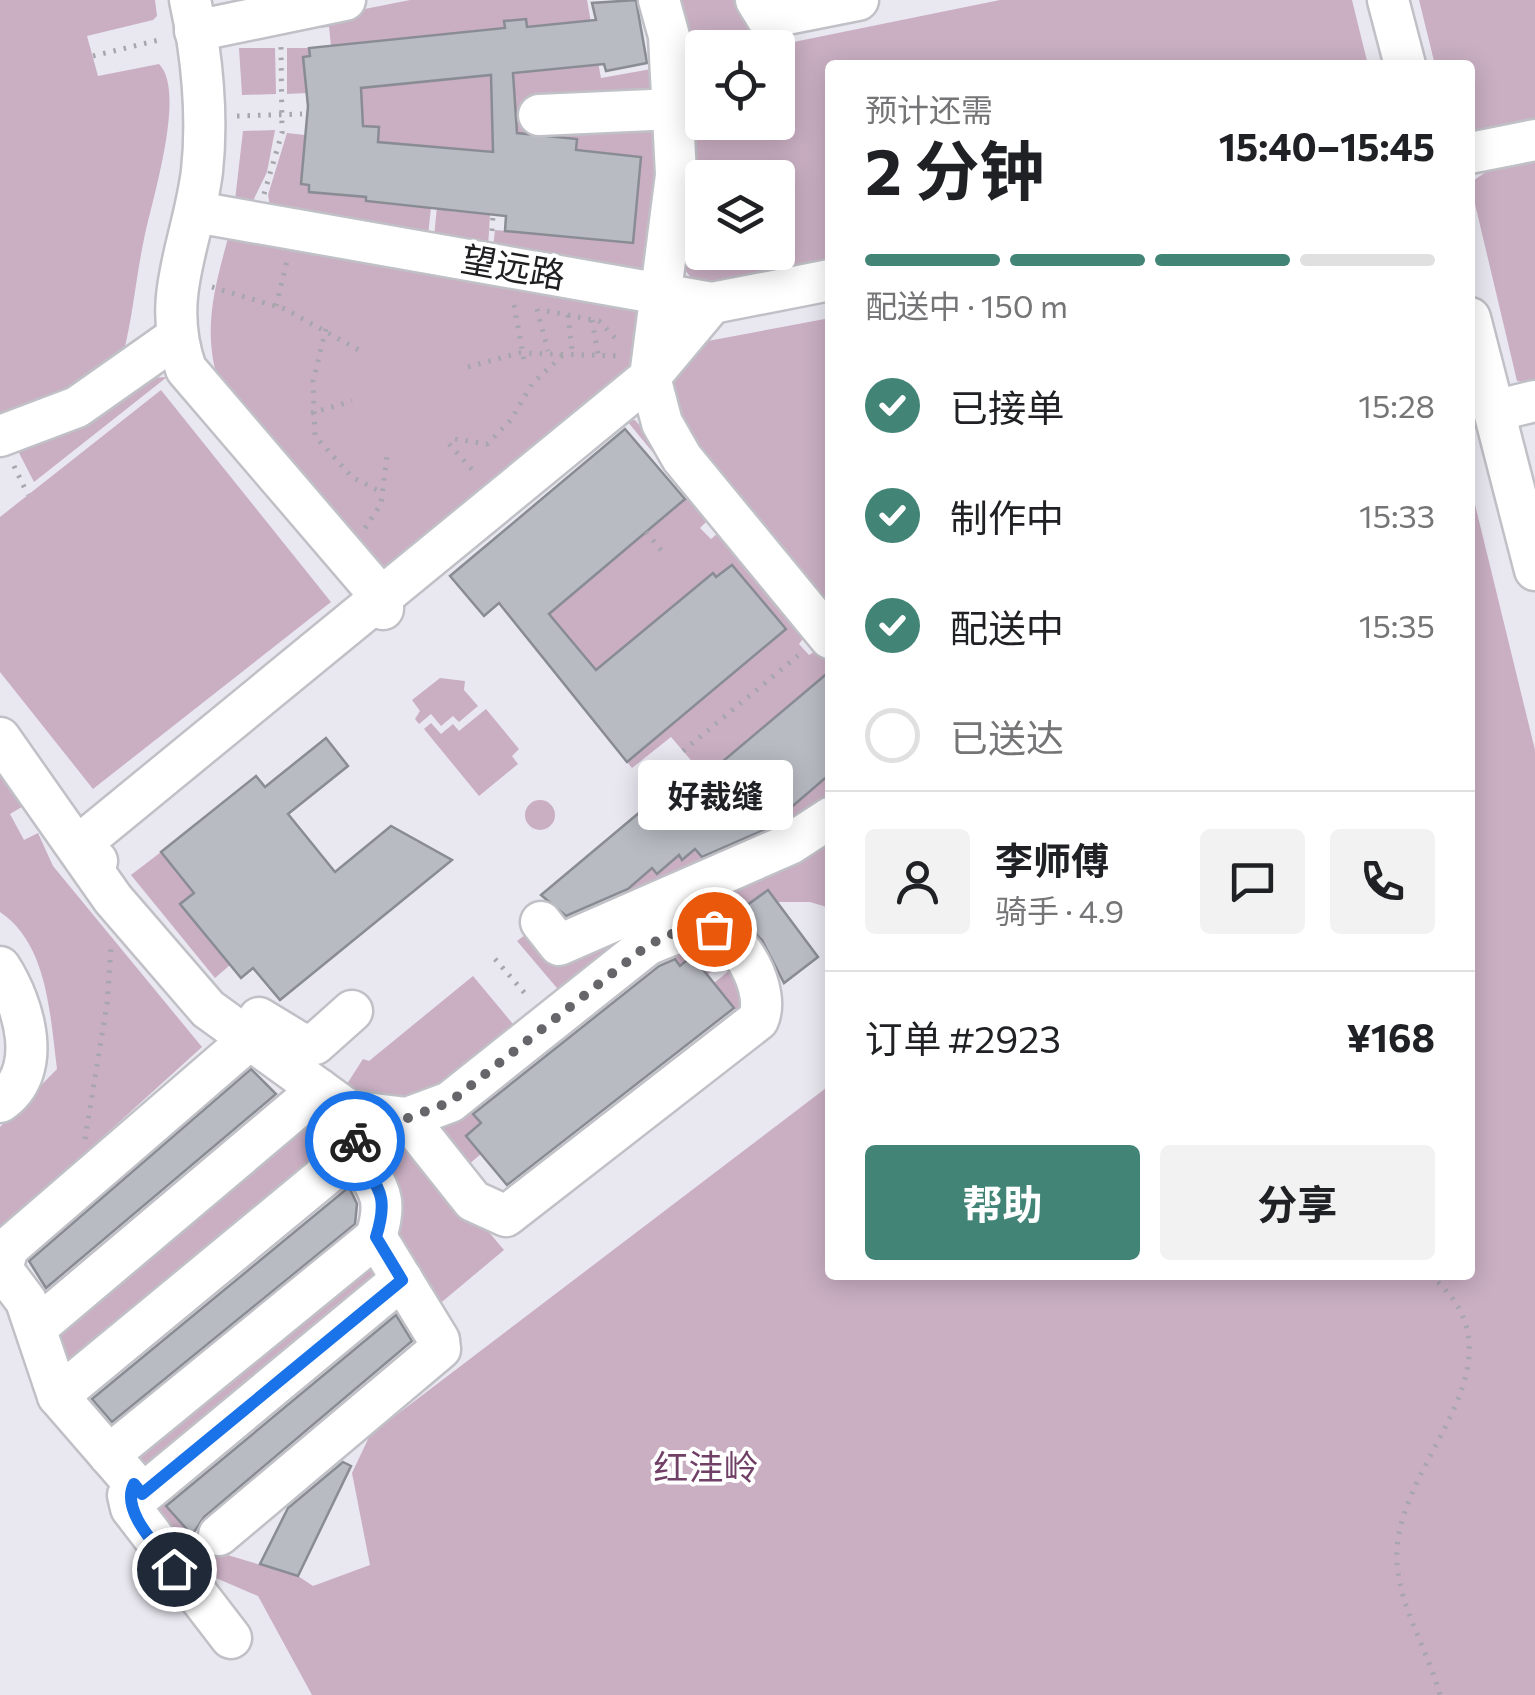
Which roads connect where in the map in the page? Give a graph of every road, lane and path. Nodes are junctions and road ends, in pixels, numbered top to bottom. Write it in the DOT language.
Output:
graph roads {
  1 [pos="345,0"];
  2 [pos="659,0"];
  3 [pos="756,0"];
  4 [pos="858,0"];
  5 [pos="1388,0"];
  6 [pos="193,16"];
  7 [pos="296,44"];
  8 [pos="93,56"];
  9 [pos="1404,60"];
  10 [pos="674,110"];
  11 [pos="302,114"];
  12 [pos="282,115"];
  13 [pos="539,115"];
  14 [pos="244,116"];
  15 [pos="1535,140"];
  16 [pos="1475,152"];
  17 [pos="196,212"];
  18 [pos="253,222"];
  19 [pos="306,265"];
  20 [pos="825,281"];
  21 [pos="214,288"];
  22 [pos="661,294"];
  23 [pos="712,303"];
  24 [pos="276,306"];
  25 [pos="537,309"];
  26 [pos="568,315"];
  27 [pos="592,320"];
  28 [pos="326,329"];
  29 [pos="1475,337"];
  30 [pos="175,338"];
  31 [pos="548,352"];
  32 [pos="570,352"];
  33 [pos="364,353"];
  34 [pos="598,354"];
  35 [pos="524,357"];
  36 [pos="633,361"];
  37 [pos="468,367"];
  38 [pos="352,400"];
  39 [pos="1535,401"];
  40 [pos="1494,411"];
  41 [pos="312,413"];
  42 [pos="456,439"];
  43 [pos="449,444"];
  44 [pos="5,447"];
  45 [pos="387,455"];
  46 [pos="383,493"];
  47 [pos="28,495"];
  48 [pos="500,501"];
  49 [pos="360,532"];
  50 [pos="646,532"];
  51 [pos="666,556"];
  52 [pos="1535,570"];
  53 [pos="382,604"];
  54 [pos="825,632"];
  55 [pos="825,637"];
  56 [pos="0,738"];
  57 [pos="683,751"];
  58 [pos="825,821"];
  59 [pos="78,846"];
  60 [pos="113,899"];
  61 [pos="541,922"];
  62 [pos="495,959"];
  63 [pos="0,966"];
  64 [pos="352,1010"];
  65 [pos="540,1012"];
  66 [pos="250,1039"];
  67 [pos="0,1102"];
  68 [pos="341,1116"];
  69 [pos="408,1118"];
  70 [pos="77,1186"];
  71 [pos="376,1237"];
  72 [pos="402,1280"];
  73 [pos="1435,1280"];
  74 [pos="36,1328"];
  75 [pos="58,1396"];
  76 [pos="122,1469"];
  77 [pos="219,1536"];
  78 [pos="231,1638"];
  79 [pos="1440,1695"];
  1 -- 6 [label="street"];
  2 -- 10 [label="street"];
  3 -- 4 [label="street"];
  5 -- 9 [label="street"];
  6 -- 8 [label="path"];
  6 -- 17 [label="street"];
  7 -- 12 [label="path"];
  10 -- 13 [label="street"];
  10 -- 22 [label="street"];
  11 -- 12 [label="path"];
  12 -- 14 [label="path"];
  12 -- 18 [label="path"];
  15 -- 16 [label="street"];
  17 -- 18 [label="street, 望远路"];
  17 -- 30 [label="street"];
  18 -- 22 [label="street, 望远路"];
  19 -- 24 [label="path"];
  20 -- 23 [label="street, 望远路"];
  21 -- 24 [label="path"];
  22 -- 23 [label="street, 望远路"];
  22 -- 36 [label="street"];
  23 -- 36 [label="street"];
  24 -- 28 [label="path"];
  25 -- 26 [label="path"];
  25 -- 31 [label="path"];
  25 -- 35 [label="path"];
  26 -- 27 [label="path"];
  26 -- 32 [label="path"];
  27 -- 34 [label="path"];
  27 -- 36 [label="path"];
  28 -- 33 [label="path"];
  28 -- 41 [label="path"];
  29 -- 40 [label="street"];
  30 -- 44 [label="street"];
  30 -- 53 [label="street"];
  31 -- 32 [label="path"];
  31 -- 35 [label="path"];
  32 -- 34 [label="path"];
  32 -- 42 [label="path"];
  34 -- 36 [label="path"];
  35 -- 37 [label="path"];
  36 -- 48 [label="street"];
  36 -- 54 [label="street"];
  38 -- 41 [label="path"];
  39 -- 40 [label="street"];
  40 -- 52 [label="street"];
  41 -- 46 [label="path"];
  43 -- 48 [label="path"];
  44 -- 47 [label="path"];
  45 -- 46 [label="path"];
  46 -- 49 [label="path"];
  48 -- 53 [label="street"];
  50 -- 51 [label="path"];
  53 -- 59 [label="street"];
  55 -- 57 [label="path"];
  56 -- 59 [label="street"];
  58 -- 61 [label="street"];
  59 -- 60 [label="street"];
  59 -- 64 [label="street"];
  60 -- 66 [label="street"];
  60 -- 70 [label="path"];
  62 -- 65 [label="path"];
  63 -- 67 [label="street"];
  66 -- 68 [label="street"];
  66 -- 70 [label="street"];
  68 -- 69 [label="street"];
  68 -- 71 [label="street"];
  68 -- 74 [label="street"];
  68 -- 75 [label="street"];
  69 -- 69 [label="street"];
  70 -- 74 [label="street"];
  71 -- 72 [label="street"];
  71 -- 76 [label="street"];
  72 -- 76 [label="street"];
  72 -- 77 [label="street"];
  73 -- 79 [label="path"];
  74 -- 75 [label="street"];
  75 -- 76 [label="street"];
  76 -- 78 [label="street"];
}
